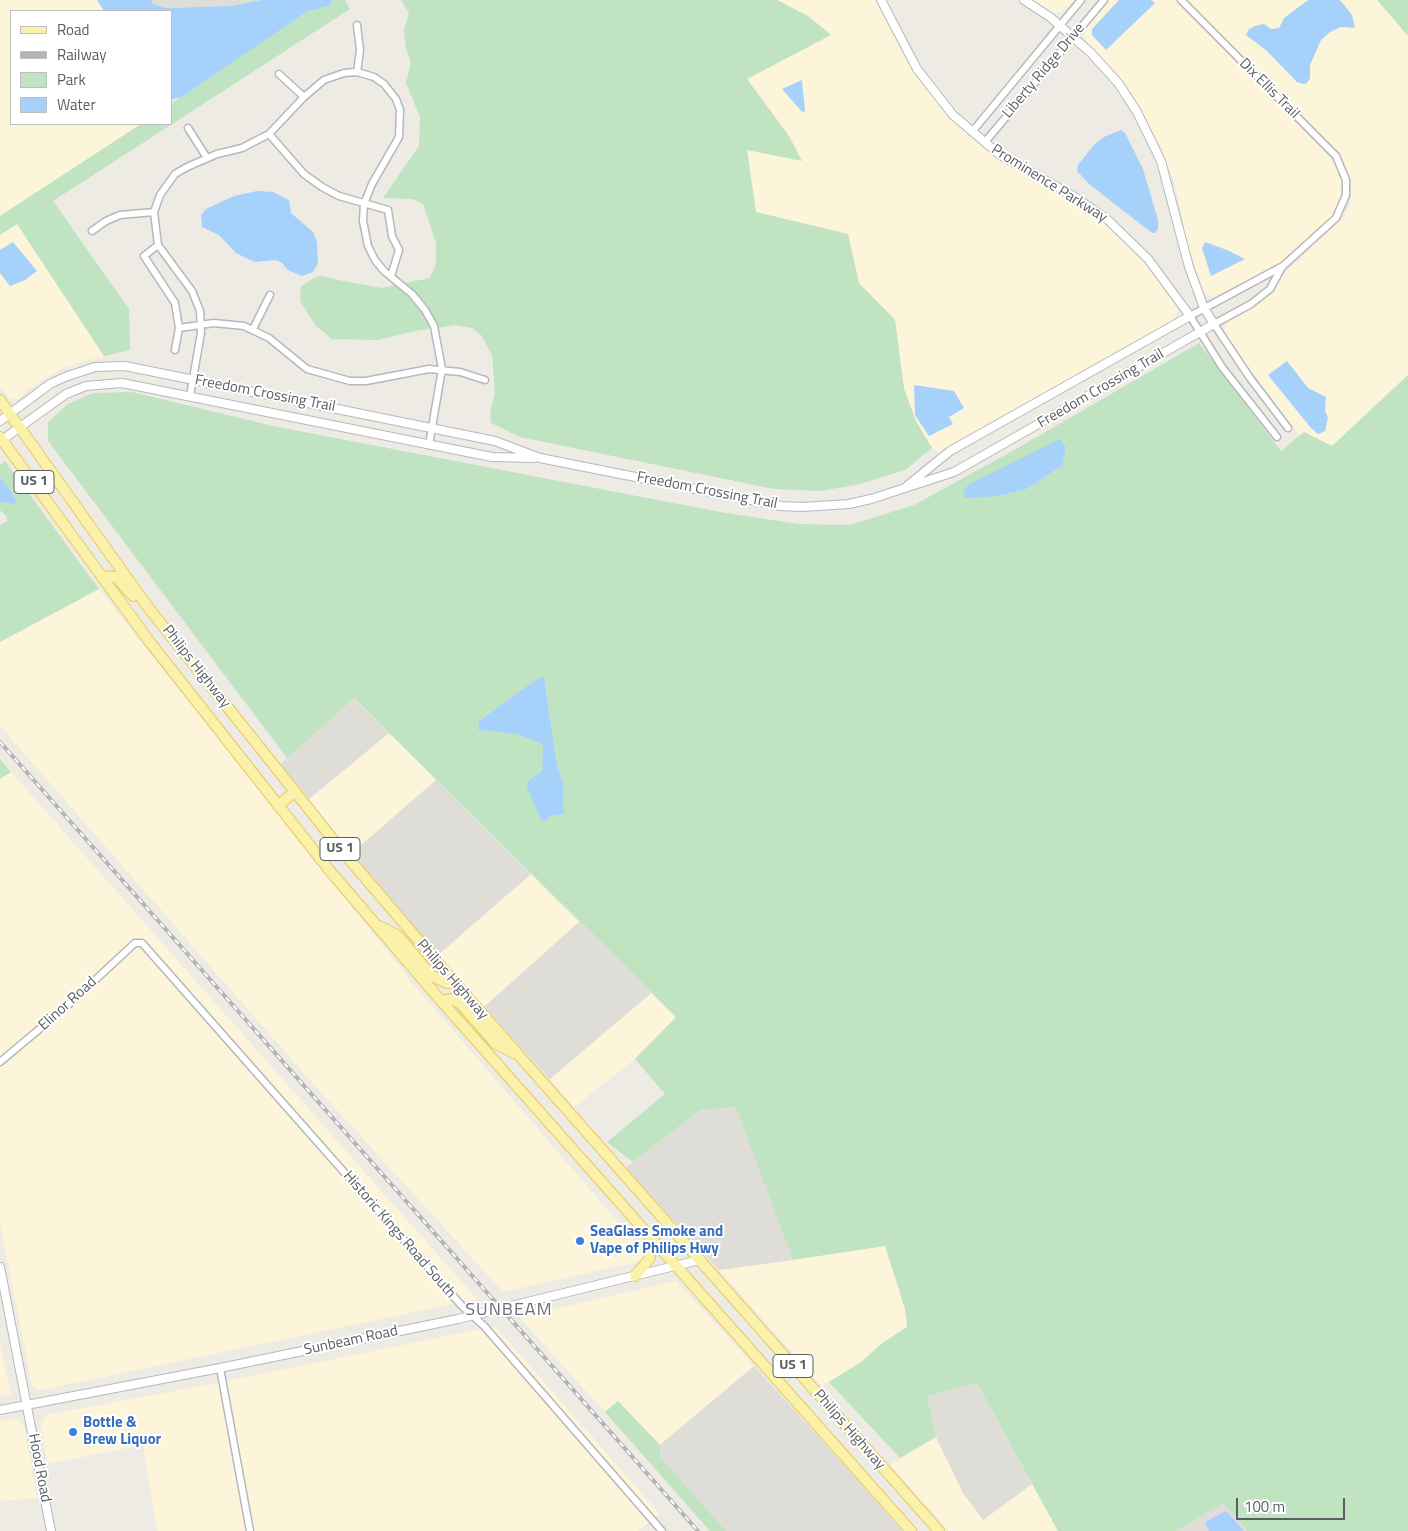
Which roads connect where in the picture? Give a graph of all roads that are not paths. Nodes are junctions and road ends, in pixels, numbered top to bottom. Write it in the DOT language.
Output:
graph roads {
  1 [pos="881,0"];
  2 [pos="1024,0"];
  3 [pos="1081,0"];
  4 [pos="1104,0"];
  5 [pos="1181,0"];
  6 [pos="357,25"];
  7 [pos="1060,25"];
  8 [pos="1072,35"];
  9 [pos="357,72"];
  10 [pos="280,74"];
  11 [pos="304,97"];
  12 [pos="188,128"];
  13 [pos="972,132"];
  14 [pos="269,134"];
  15 [pos="985,142"];
  16 [pos="207,158"];
  17 [pos="1347,184"];
  18 [pos="364,204"];
  19 [pos="154,212"];
  20 [pos="92,231"];
  21 [pos="158,245"];
  22 [pos="1283,266"];
  23 [pos="391,276"];
  24 [pos="270,295"];
  25 [pos="1204,308"];
  26 [pos="1190,316"];
  27 [pos="1214,324"];
  28 [pos="200,325"];
  29 [pos="179,328"];
  30 [pos="253,329"];
  31 [pos="1200,333"];
  32 [pos="175,350"];
  33 [pos="442,369"];
  34 [pos="82,370"];
  35 [pos="193,380"];
  36 [pos="484,380"];
  37 [pos="86,386"];
  38 [pos="190,396"];
  39 [pos="0,400"];
  40 [pos="10,414"];
  41 [pos="0,421"];
  42 [pos="19,426"];
  43 [pos="432,428"];
  44 [pos="1288,428"];
  45 [pos="1276,437"];
  46 [pos="1,438"];
  47 [pos="429,444"];
  48 [pos="540,458"];
  49 [pos="903,488"];
  50 [pos="103,576"];
  51 [pos="147,606"];
  52 [pos="294,792"];
  53 [pos="278,806"];
  54 [pos="376,925"];
  55 [pos="135,944"];
  56 [pos="455,984"];
  57 [pos="442,1001"];
  58 [pos="517,1054"];
  59 [pos="0,1062"];
  60 [pos="650,1237"];
  61 [pos="699,1260"];
  62 [pos="676,1266"];
  63 [pos="0,1267"];
  64 [pos="635,1276"];
  65 [pos="473,1316"];
  66 [pos="220,1368"];
  67 [pos="27,1405"];
  68 [pos="0,1410"];
  69 [pos="51,1531"];
  70 [pos="250,1531"];
  71 [pos="662,1531"];
  72 [pos="910,1531"];
  73 [pos="939,1531"];
  1 -- 13 [label="street, Prominence Parkway"];
  2 -- 7 [label="street"];
  3 -- 7 [label="street, Liberty Ridge Drive"];
  4 -- 8 [label="street, Liberty Ridge Drive"];
  5 -- 17 [label="street, Dix Ellis Trail"];
  6 -- 9 [label="street"];
  7 -- 8 [label="street"];
  7 -- 13 [label="street, Liberty Ridge Drive"];
  8 -- 15 [label="street, Liberty Ridge Drive"];
  8 -- 25 [label="street"];
  9 -- 11 [label="street"];
  9 -- 18 [label="street"];
  10 -- 11 [label="street"];
  11 -- 14 [label="street"];
  12 -- 16 [label="street"];
  13 -- 15 [label="street, Prominence Parkway"];
  14 -- 16 [label="street"];
  14 -- 18 [label="street"];
  15 -- 26 [label="street, Prominence Parkway"];
  16 -- 19 [label="street"];
  17 -- 22 [label="street, Freedom Crossing Trail"];
  18 -- 23 [label="street"];
  18 -- 23 [label="street"];
  19 -- 20 [label="street"];
  19 -- 21 [label="street"];
  21 -- 28 [label="street"];
  21 -- 29 [label="street"];
  22 -- 25 [label="street, Freedom Crossing Trail"];
  22 -- 27 [label="street, Freedom Crossing Trail"];
  23 -- 33 [label="street"];
  24 -- 30 [label="street"];
  25 -- 26 [label="street, Freedom Crossing Trail"];
  25 -- 27 [label="street"];
  26 -- 31 [label="street, Prominence Parkway"];
  26 -- 49 [label="street, Freedom Crossing Trail"];
  27 -- 31 [label="street, Freedom Crossing Trail"];
  27 -- 44 [label="street"];
  28 -- 29 [label="street"];
  28 -- 30 [label="street"];
  28 -- 35 [label="street"];
  29 -- 32 [label="street"];
  30 -- 33 [label="street"];
  31 -- 45 [label="street, Prominence Parkway"];
  31 -- 49 [label="street, Freedom Crossing Trail"];
  33 -- 36 [label="street"];
  33 -- 43 [label="street"];
  34 -- 35 [label="street, Freedom Crossing Trail"];
  34 -- 37 [label="street"];
  34 -- 40 [label="street, Freedom Crossing Trail"];
  35 -- 38 [label="street"];
  35 -- 43 [label="street, Freedom Crossing Trail"];
  37 -- 38 [label="street, Freedom Crossing Trail"];
  37 -- 42 [label="street, Freedom Crossing Trail"];
  38 -- 47 [label="street, Freedom Crossing Trail"];
  39 -- 40 [label="main road, Philips Highway / US 1"];
  40 -- 41 [label="street, Freedom Crossing Trail"];
  40 -- 42 [label="main road, Philips Highway / US 1"];
  42 -- 46 [label="street, Freedom Crossing Trail"];
  42 -- 51 [label="main road, Philips Highway / US 1"];
  43 -- 47 [label="street"];
  43 -- 48 [label="street, Freedom Crossing Trail"];
  46 -- 50 [label="main road, Philips Highway / US 1"];
  47 -- 48 [label="street, Freedom Crossing Trail"];
  48 -- 49 [label="street, Freedom Crossing Trail"];
  50 -- 51 [label="main road"];
  50 -- 53 [label="main road, Philips Highway / US 1"];
  51 -- 52 [label="main road, Philips Highway / US 1"];
  52 -- 53 [label="main road"];
  52 -- 56 [label="main road, Philips Highway / US 1"];
  53 -- 54 [label="main road, Philips Highway / US 1"];
  54 -- 56 [label="main road"];
  54 -- 57 [label="main road, Philips Highway / US 1"];
  55 -- 59 [label="street, Elinor Road"];
  55 -- 65 [label="street, Historic Kings Road South"];
  56 -- 58 [label="main road, Philips Highway / US 1"];
  57 -- 58 [label="main road"];
  57 -- 60 [label="main road, Philips Highway / US 1"];
  58 -- 61 [label="main road, Philips Highway / US 1"];
  60 -- 62 [label="main road, Philips Highway / US 1"];
  60 -- 64 [label="main road"];
  61 -- 62 [label="street, Sunbeam Road"];
  61 -- 73 [label="main road, Philips Highway / US 1"];
  62 -- 64 [label="street, Sunbeam Road"];
  62 -- 72 [label="main road, Philips Highway / US 1"];
  63 -- 67 [label="street, Hood Road"];
  64 -- 65 [label="street, Sunbeam Road"];
  65 -- 66 [label="street, Sunbeam Road"];
  65 -- 71 [label="street, Historic Kings Road South"];
  66 -- 67 [label="street, Sunbeam Road"];
  66 -- 70 [label="street"];
  67 -- 68 [label="street, Sunbeam Road"];
  67 -- 69 [label="street, Hood Road"];
}
